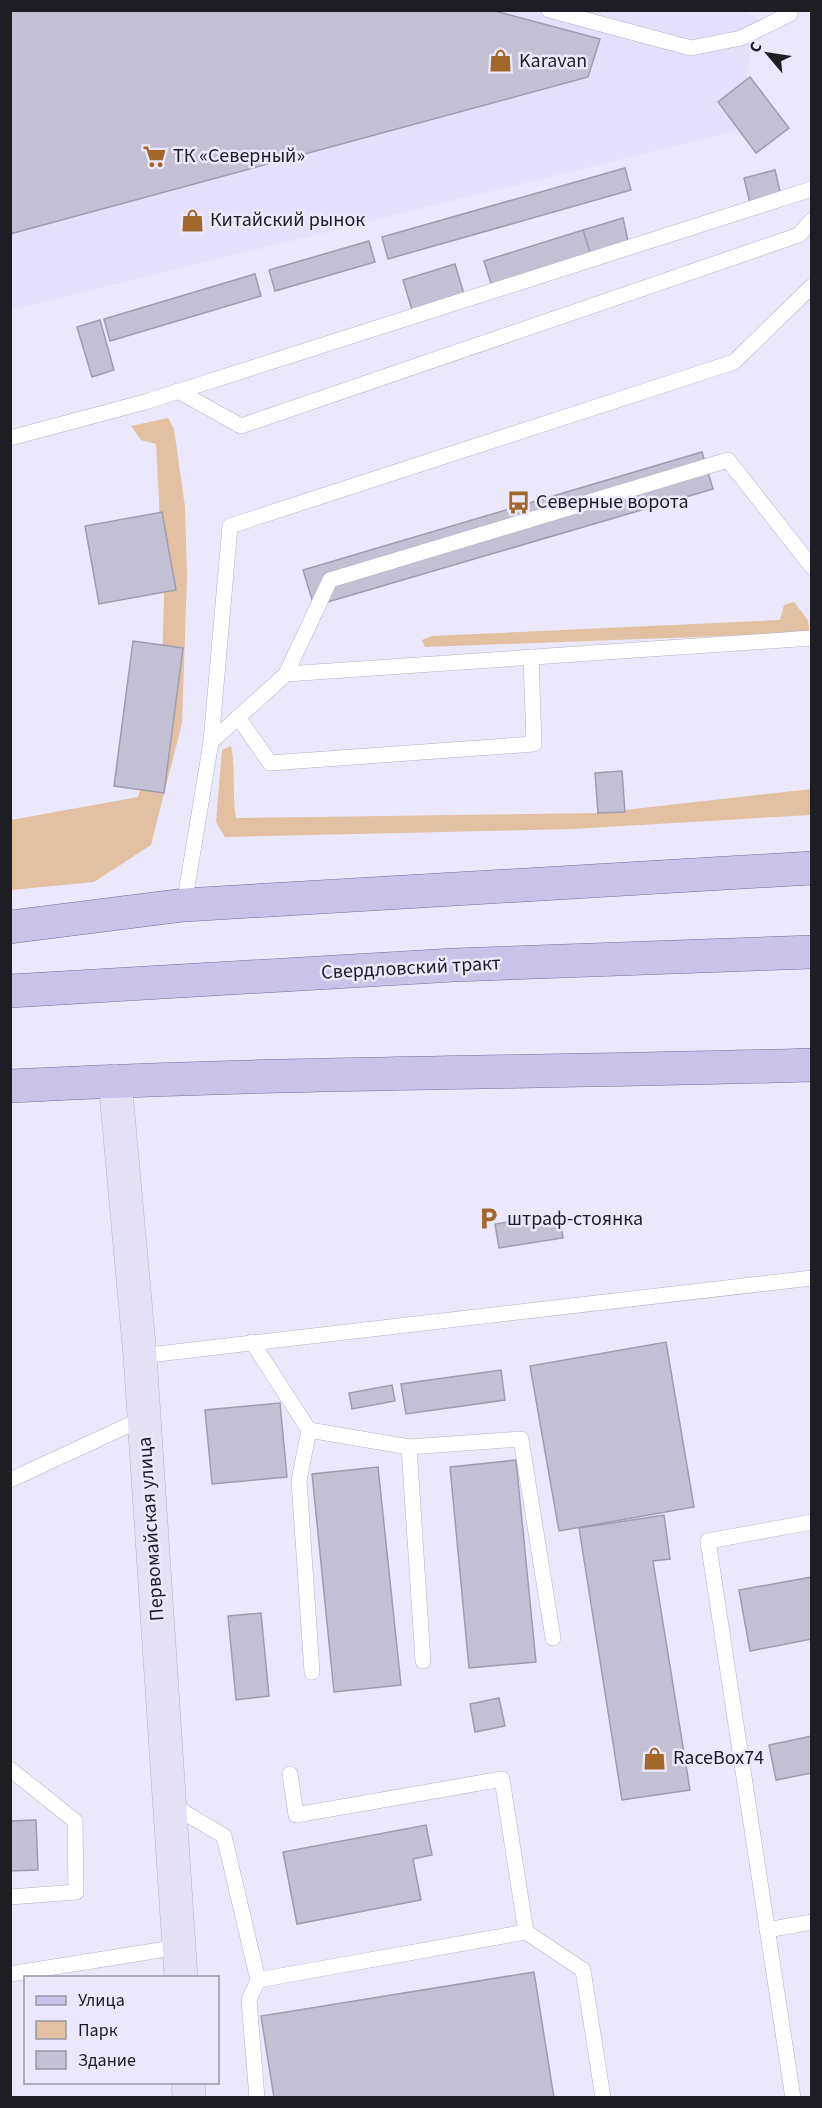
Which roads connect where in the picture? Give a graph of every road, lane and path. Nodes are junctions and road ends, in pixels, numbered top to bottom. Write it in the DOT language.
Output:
graph roads {
  1 [pos="549,10"];
  2 [pos="791,12"];
  3 [pos="812,189"];
  4 [pos="812,220"];
  5 [pos="812,286"];
  6 [pos="178,391"];
  7 [pos="10,438"];
  8 [pos="812,567"];
  9 [pos="812,638"];
  10 [pos="531,657"];
  11 [pos="286,674"];
  12 [pos="238,717"];
  13 [pos="211,742"];
  14 [pos="812,868"];
  15 [pos="184,905"];
  16 [pos="10,927"];
  17 [pos="812,952"];
  18 [pos="10,991"];
  19 [pos="812,1065"];
  20 [pos="115,1081"];
  21 [pos="10,1086"];
  22 [pos="812,1278"];
  23 [pos="252,1342"];
  24 [pos="140,1356"];
  25 [pos="144,1418"];
  26 [pos="309,1430"];
  27 [pos="409,1447"];
  28 [pos="10,1480"];
  29 [pos="812,1522"];
  30 [pos="553,1638"];
  31 [pos="423,1661"];
  32 [pos="312,1672"];
  33 [pos="10,1769"];
  34 [pos="290,1774"];
  35 [pos="170,1803"];
  36 [pos="10,1897"];
  37 [pos="812,1922"];
  38 [pos="767,1930"];
  39 [pos="526,1932"];
  40 [pos="180,1962"];
  41 [pos="10,1974"];
  42 [pos="258,1980"];
  43 [pos="257,2097"];
  44 [pos="603,2097"];
  45 [pos="793,2097"];
  1 -- 2 [label="lane"];
  3 -- 6 [label="lane"];
  4 -- 6 [label="lane"];
  5 -- 13 [label="lane"];
  6 -- 7 [label="lane"];
  8 -- 11 [label="lane"];
  9 -- 10 [label="lane"];
  10 -- 11 [label="lane"];
  10 -- 12 [label="lane"];
  11 -- 12 [label="lane"];
  12 -- 13 [label="lane"];
  13 -- 15 [label="lane"];
  14 -- 15 [label="main road"];
  15 -- 16 [label="main road"];
  17 -- 18 [label="main road, Свердловский тракт"];
  19 -- 20 [label="main road"];
  20 -- 21 [label="main road"];
  20 -- 24 [label="street, Первомайская улица"];
  22 -- 23 [label="lane"];
  23 -- 24 [label="lane"];
  23 -- 26 [label="lane"];
  24 -- 25 [label="street, Первомайская улица"];
  25 -- 28 [label="lane"];
  25 -- 35 [label="street, Первомайская улица"];
  26 -- 27 [label="lane"];
  26 -- 32 [label="lane"];
  27 -- 30 [label="lane"];
  27 -- 31 [label="lane"];
  29 -- 38 [label="lane"];
  33 -- 36 [label="lane"];
  34 -- 39 [label="lane"];
  35 -- 40 [label="street, Первомайская улица"];
  35 -- 42 [label="lane"];
  37 -- 38 [label="lane"];
  38 -- 45 [label="lane"];
  39 -- 42 [label="lane"];
  39 -- 44 [label="lane"];
  40 -- 41 [label="lane"];
  42 -- 43 [label="lane"];
}
